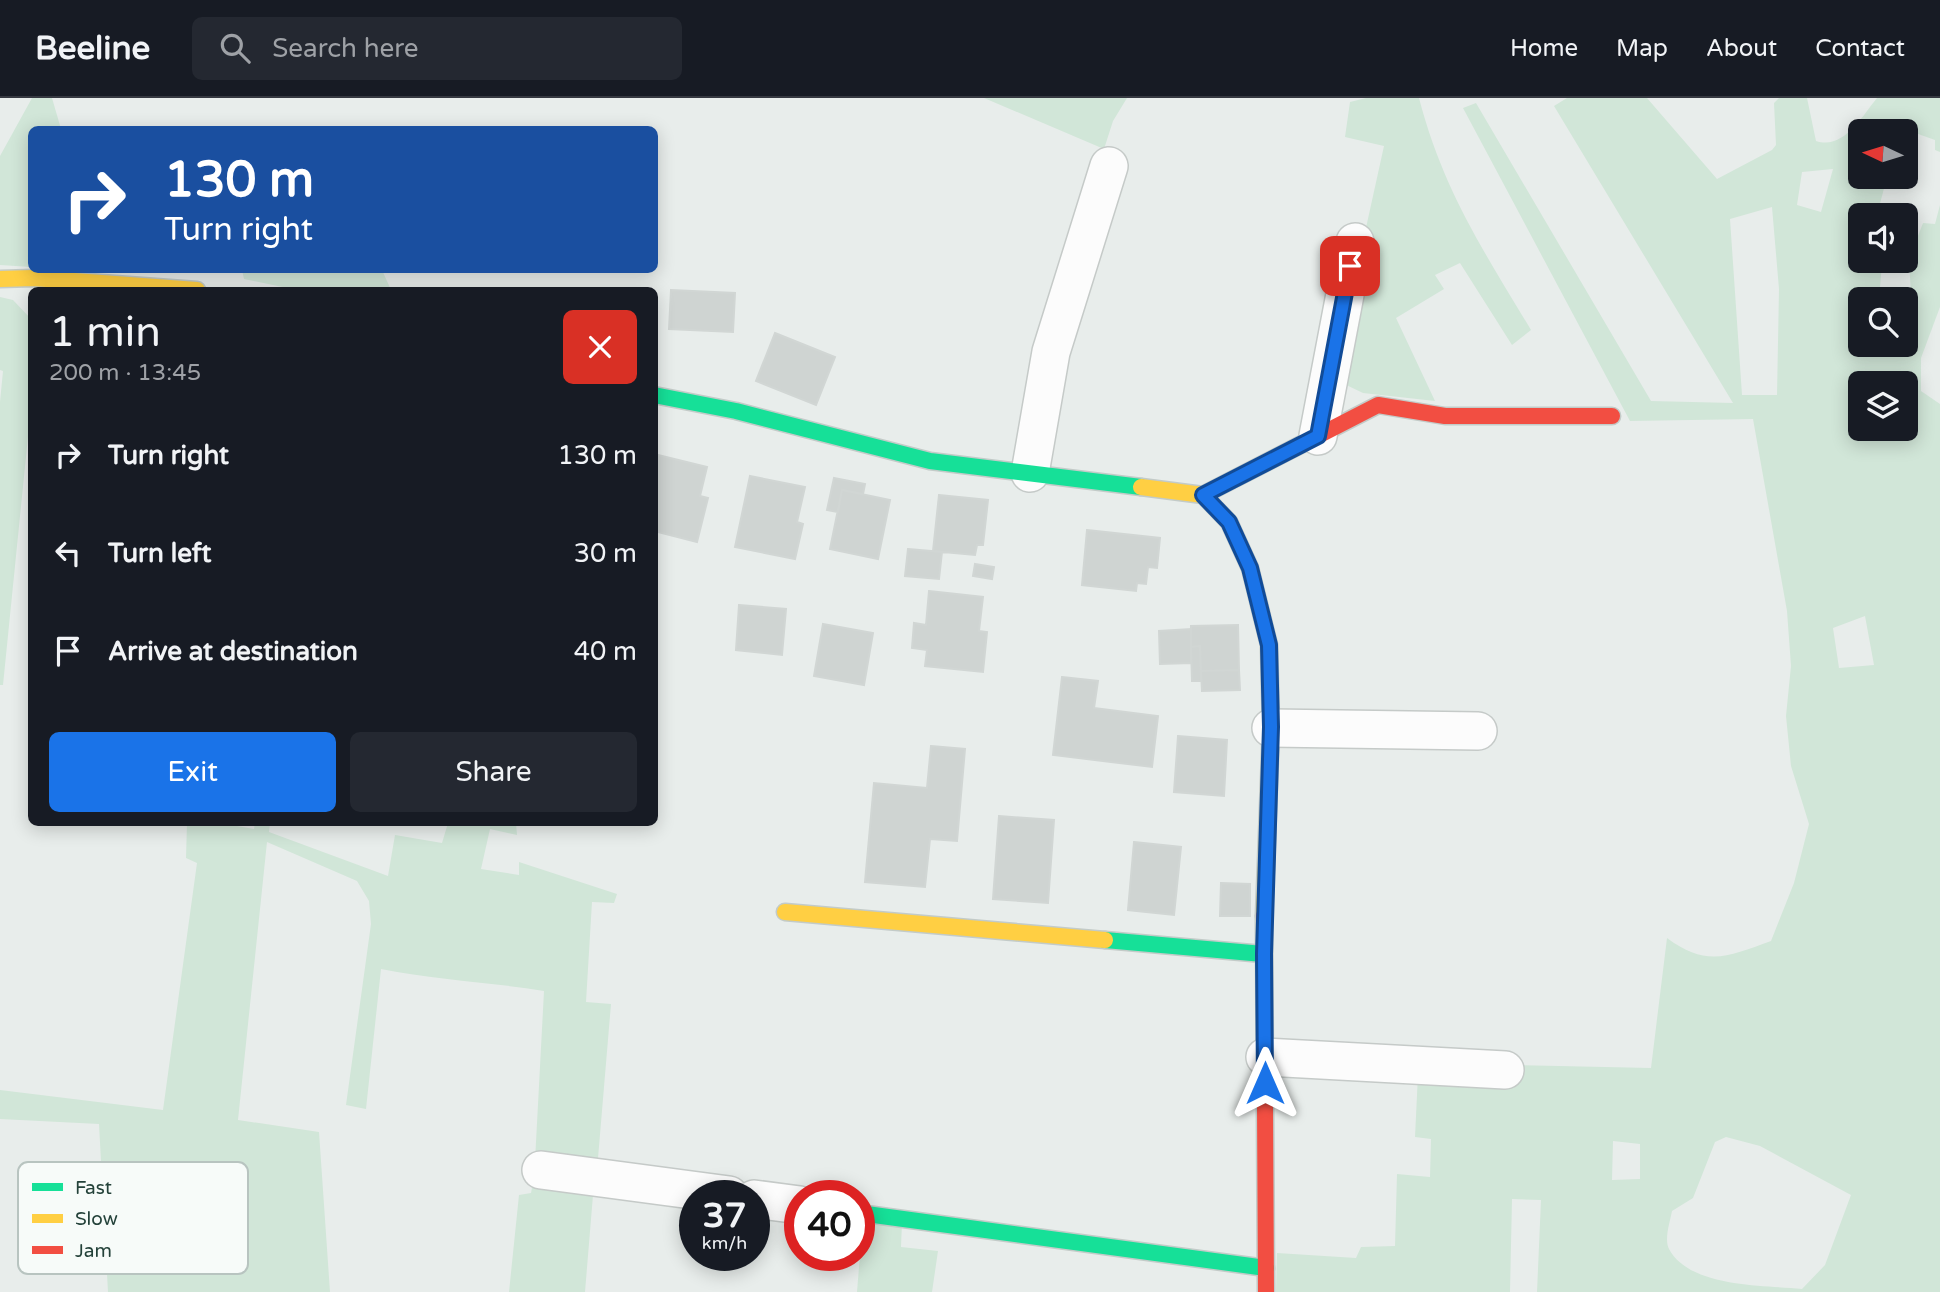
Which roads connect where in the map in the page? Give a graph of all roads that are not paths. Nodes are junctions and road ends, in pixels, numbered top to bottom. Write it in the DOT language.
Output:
graph roads {
  1 [pos="1109,166"];
  2 [pos="1354,242"];
  3 [pos="24,283"];
  4 [pos="123,287"];
  5 [pos="658,396"];
  6 [pos="1612,416"];
  7 [pos="1318,436"];
  8 [pos="1030,472"];
  9 [pos="1203,495"];
  10 [pos="1271,727"];
  11 [pos="1478,731"];
  12 [pos="785,912"];
  13 [pos="1264,954"];
  14 [pos="1265,1057"];
  15 [pos="1505,1070"];
  16 [pos="541,1170"];
  17 [pos="679,1188"];
  18 [pos="875,1215"];
  19 [pos="1266,1268"];
  20 [pos="1266,1292"];
  1 -- 8 [label="street"];
  2 -- 7 [label="street"];
  3 -- 4 [label="street"];
  5 -- 8 [label="street"];
  6 -- 7 [label="street"];
  7 -- 9 [label="street"];
  8 -- 9 [label="street"];
  9 -- 10 [label="street"];
  10 -- 11 [label="street"];
  10 -- 13 [label="street"];
  12 -- 13 [label="street"];
  13 -- 14 [label="street"];
  14 -- 15 [label="street"];
  14 -- 19 [label="street"];
  16 -- 17 [label="street"];
  18 -- 19 [label="street"];
  19 -- 20 [label="street"];
}
